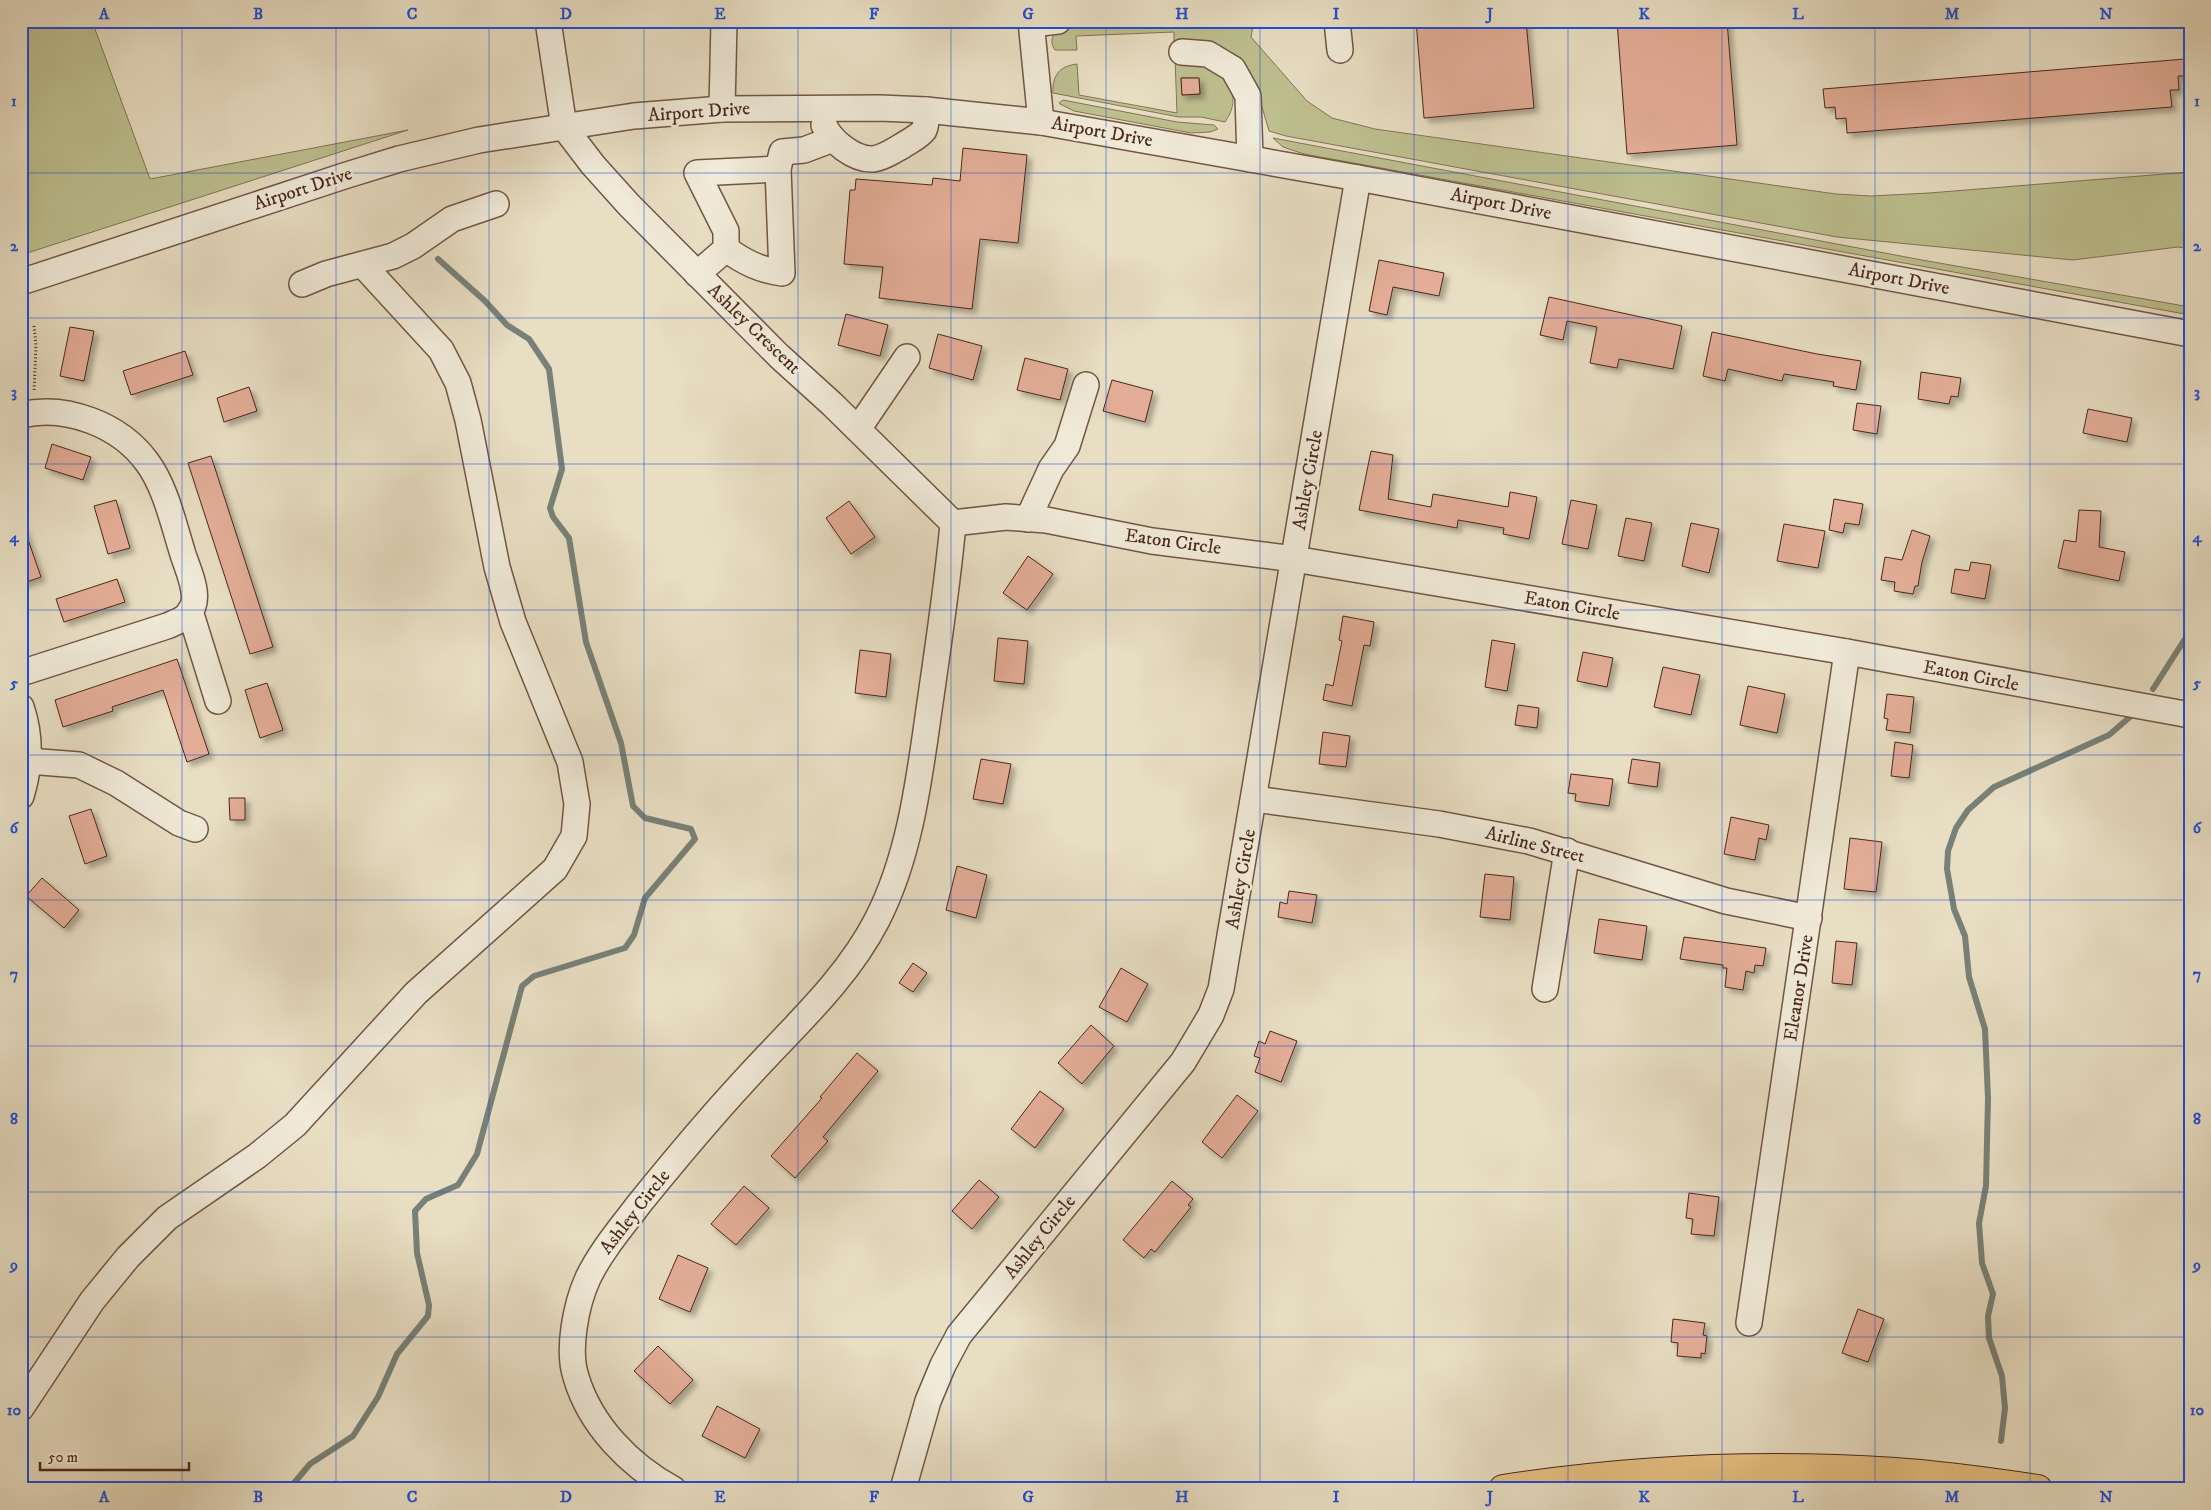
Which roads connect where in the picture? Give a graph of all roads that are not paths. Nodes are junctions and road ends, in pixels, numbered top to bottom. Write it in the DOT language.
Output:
graph roads {
  1 [pos="548,21"];
  2 [pos="724,21"];
  3 [pos="1058,21"];
  4 [pos="1337,21"];
  5 [pos="1032,23"];
  6 [pos="1340,50"];
  7 [pos="1182,52"];
  8 [pos="822,108"];
  9 [pos="722,109"];
  10 [pos="926,110"];
  11 [pos="1041,122"];
  12 [pos="564,127"];
  13 [pos="833,139"];
  14 [pos="1250,159"];
  15 [pos="778,169"];
  16 [pos="1358,178"];
  17 [pos="496,204"];
  18 [pos="726,249"];
  19 [pos="363,265"];
  20 [pos="697,274"];
  21 [pos="21,282"];
  22 [pos="302,284"];
  23 [pos="2190,334"];
  24 [pos="907,357"];
  25 [pos="1086,385"];
  26 [pos="28,405"];
  27 [pos="858,429"];
  28 [pos="1028,519"];
  29 [pos="953,523"];
  30 [pos="1294,559"];
  31 [pos="190,611"];
  32 [pos="1847,652"];
  33 [pos="21,673"];
  34 [pos="218,701"];
  35 [pos="21,707"];
  36 [pos="2190,715"];
  37 [pos="28,761"];
  38 [pos="21,796"];
  39 [pos="1255,799"];
  40 [pos="195,829"];
  41 [pos="1567,851"];
  42 [pos="1809,918"];
  43 [pos="1545,989"];
  44 [pos="1749,1323"];
  45 [pos="21,1408"];
  46 [pos="673,1489"];
  47 [pos="903,1489"];
  48 [pos="1503,1489"];
  49 [pos="2038,1489"];
  1 -- 12 [label="street"];
  2 -- 9 [label="street"];
  3 -- 5 [label="street"];
  4 -- 6 [label="street"];
  5 -- 11 [label="street"];
  7 -- 14 [label="street"];
  8 -- 9 [label="street, Airport Drive"];
  8 -- 10 [label="street, Airport Drive"];
  8 -- 13 [label="street"];
  9 -- 12 [label="street, Airport Drive"];
  10 -- 11 [label="street, Airport Drive"];
  10 -- 13 [label="street"];
  11 -- 14 [label="street, Airport Drive"];
  12 -- 20 [label="street, Ashley Crescent"];
  12 -- 21 [label="street, Airport Drive"];
  13 -- 15 [label="street"];
  14 -- 16 [label="street, Airport Drive"];
  15 -- 18 [label="street"];
  15 -- 18 [label="street"];
  16 -- 23 [label="street, Airport Drive"];
  16 -- 30 [label="street, Ashley Circle"];
  17 -- 19 [label="street"];
  18 -- 20 [label="street"];
  19 -- 22 [label="street"];
  19 -- 45 [label="street"];
  20 -- 27 [label="street, Ashley Crescent"];
  24 -- 27 [label="street"];
  25 -- 28 [label="street"];
  26 -- 31 [label="street"];
  27 -- 29 [label="street, Ashley Crescent"];
  28 -- 29 [label="street, Eaton Circle"];
  28 -- 30 [label="street, Eaton Circle"];
  29 -- 46 [label="street, Ashley Circle"];
  30 -- 32 [label="street, Eaton Circle"];
  30 -- 39 [label="street, Ashley Circle"];
  31 -- 33 [label="street"];
  31 -- 34 [label="street"];
  32 -- 36 [label="street, Eaton Circle"];
  32 -- 42 [label="street, Eleanor Drive"];
  35 -- 37 [label="street"];
  37 -- 38 [label="street"];
  37 -- 40 [label="street"];
  39 -- 41 [label="street, Airline Street"];
  39 -- 47 [label="street, Ashley Circle"];
  41 -- 42 [label="street, Airline Street"];
  41 -- 43 [label="street"];
  42 -- 44 [label="street, Eleanor Drive"];
  48 -- 49 [label="highway"];
}
